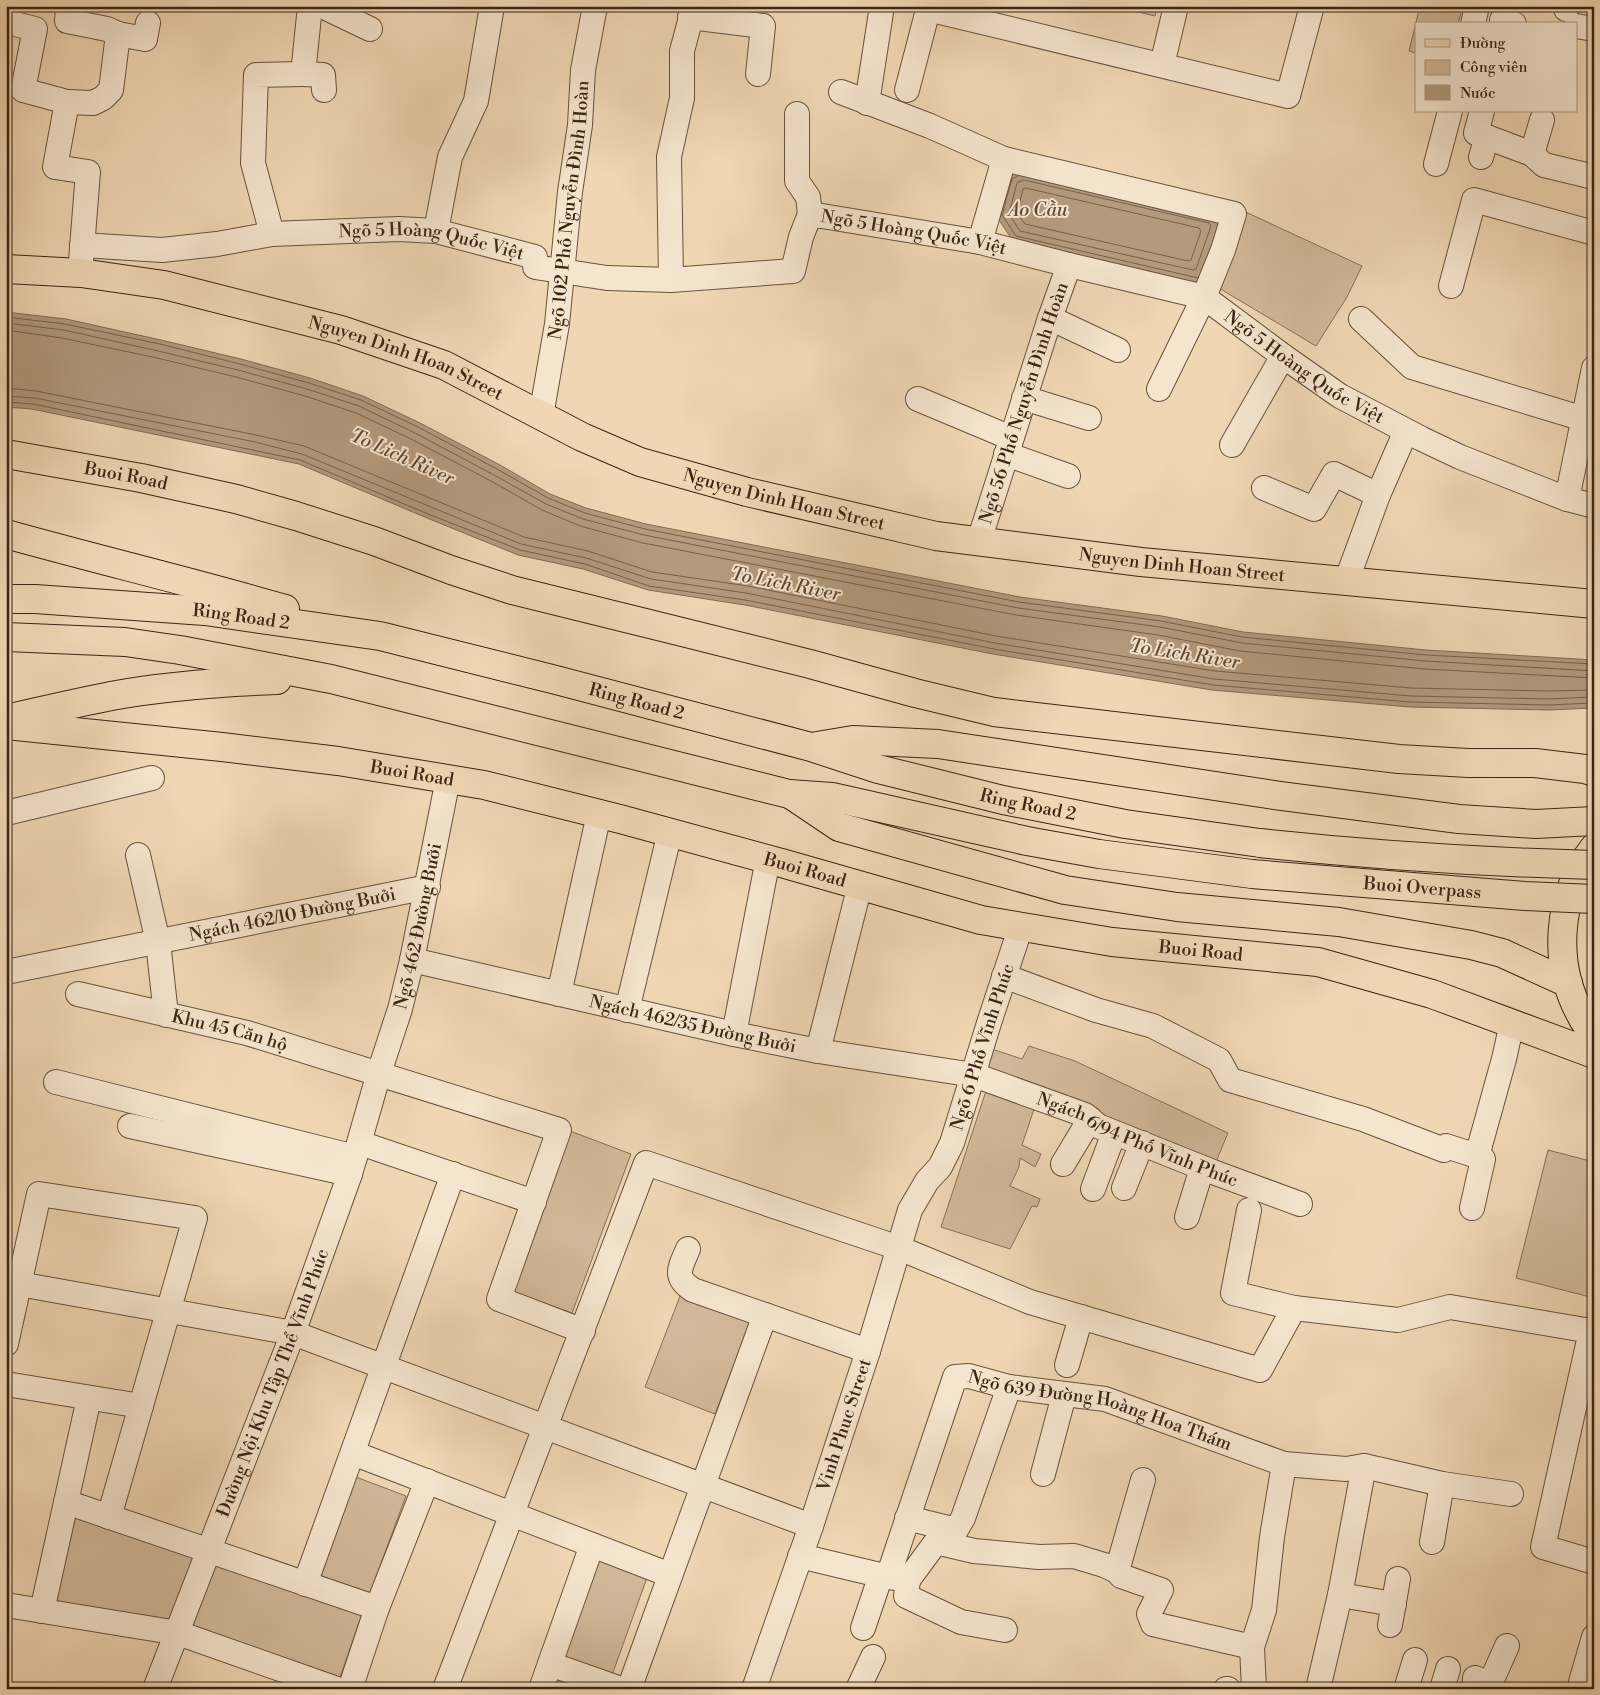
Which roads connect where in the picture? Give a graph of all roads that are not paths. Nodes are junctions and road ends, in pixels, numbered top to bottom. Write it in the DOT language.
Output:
graph roads {
  1 [pos="9,6"];
  2 [pos="68,6"];
  3 [pos="310,6"];
  4 [pos="322,6"];
  5 [pos="492,6"];
  6 [pos="595,6"];
  7 [pos="882,6"];
  8 [pos="1176,6"];
  9 [pos="1312,6"];
  10 [pos="1477,6"];
  11 [pos="928,8"];
  12 [pos="692,12"];
  13 [pos="1570,14"];
  14 [pos="148,22"];
  15 [pos="1473,22"];
  16 [pos="1594,28"];
  17 [pos="370,29"];
  18 [pos="118,34"];
  19 [pos="1162,65"];
  20 [pos="303,74"];
  21 [pos="758,74"];
  22 [pos="324,90"];
  23 [pos="907,90"];
  24 [pos="841,92"];
  25 [pos="67,102"];
  26 [pos="866,103"];
  27 [pos="1450,112"];
  28 [pos="1482,112"];
  29 [pos="797,114"];
  30 [pos="1542,120"];
  31 [pos="1532,154"];
  32 [pos="1004,159"];
  33 [pos="1436,164"];
  34 [pos="1594,177"];
  35 [pos="810,214"];
  36 [pos="436,231"];
  37 [pos="1594,233"];
  38 [pos="272,234"];
  39 [pos="980,242"];
  40 [pos="82,245"];
  41 [pos="1069,265"];
  42 [pos="6,269"];
  43 [pos="561,272"];
  44 [pos="81,273"];
  45 [pos="671,280"];
  46 [pos="1451,286"];
  47 [pos="1204,297"];
  48 [pos="1050,318"];
  49 [pos="1361,319"];
  50 [pos="1118,350"];
  51 [pos="1282,356"];
  52 [pos="1594,368"];
  53 [pos="1159,389"];
  54 [pos="1024,398"];
  55 [pos="918,399"];
  56 [pos="541,416"];
  57 [pos="1089,418"];
  58 [pos="1584,419"];
  59 [pos="1406,431"];
  60 [pos="1232,445"];
  61 [pos="1009,446"];
  62 [pos="6,454"];
  63 [pos="1068,476"];
  64 [pos="1264,488"];
  65 [pos="1378,495"];
  66 [pos="1567,500"];
  67 [pos="1594,506"];
  68 [pos="6,534"];
  69 [pos="979,541"];
  70 [pos="1346,582"];
  71 [pos="6,599"];
  72 [pos="1594,604"];
  73 [pos="380,636"];
  74 [pos="6,637"];
  75 [pos="331,679"];
  76 [pos="6,719"];
  77 [pos="6,725"];
  78 [pos="812,747"];
  79 [pos="1594,772"];
  80 [pos="152,778"];
  81 [pos="448,779"];
  82 [pos="789,794"];
  83 [pos="6,812"];
  84 [pos="599,814"];
  85 [pos="1594,821"];
  86 [pos="670,832"];
  87 [pos="1260,842"];
  88 [pos="1594,848"];
  89 [pos="138,855"];
  90 [pos="768,859"];
  91 [pos="1594,865"];
  92 [pos="1252,874"];
  93 [pos="860,885"];
  94 [pos="428,887"];
  95 [pos="1594,899"];
  96 [pos="1022,926"];
  97 [pos="158,942"];
  98 [pos="412,960"];
  99 [pos="6,972"];
  100 [pos="1004,976"];
  101 [pos="1568,983"];
  102 [pos="78,994"];
  103 [pos="559,994"];
  104 [pos="627,1010"];
  105 [pos="166,1014"];
  106 [pos="1512,1023"];
  107 [pos="734,1034"];
  108 [pos="1594,1034"];
  109 [pos="818,1051"];
  110 [pos="1594,1054"];
  111 [pos="379,1073"];
  112 [pos="974,1076"];
  113 [pos="56,1082"];
  114 [pos="1090,1119"];
  115 [pos="130,1126"];
  116 [pos="1114,1133"];
  117 [pos="1142,1144"];
  118 [pos="1477,1156"];
  119 [pos="355,1158"];
  120 [pos="1063,1164"];
  121 [pos="940,1166"];
  122 [pos="1202,1168"];
  123 [pos="453,1174"];
  124 [pos="1124,1188"];
  125 [pos="1093,1189"];
  126 [pos="534,1202"];
  127 [pos="1300,1204"];
  128 [pos="1472,1208"];
  129 [pos="1249,1210"];
  130 [pos="1187,1217"];
  131 [pos="899,1248"];
  132 [pos="688,1249"];
  133 [pos="19,1284"];
  134 [pos="1294,1308"];
  135 [pos="168,1311"];
  136 [pos="765,1315"];
  137 [pos="1081,1317"];
  138 [pos="583,1331"];
  139 [pos="1592,1332"];
  140 [pos="293,1333"];
  141 [pos="6,1344"];
  142 [pos="868,1351"];
  143 [pos="1067,1365"];
  144 [pos="384,1367"];
  145 [pos="6,1384"];
  146 [pos="1009,1387"];
  147 [pos="1064,1395"];
  148 [pos="89,1398"];
  149 [pos="141,1406"];
  150 [pos="546,1427"];
  151 [pos="353,1453"];
  152 [pos="1284,1464"];
  153 [pos="1364,1466"];
  154 [pos="1043,1474"];
  155 [pos="1143,1480"];
  156 [pos="427,1481"];
  157 [pos="1442,1484"];
  158 [pos="703,1485"];
  159 [pos="1511,1494"];
  160 [pos="66,1502"];
  161 [pos="512,1514"];
  162 [pos="109,1517"];
  163 [pos="907,1518"];
  164 [pos="811,1526"];
  165 [pos="1432,1542"];
  166 [pos="592,1545"];
  167 [pos="210,1551"];
  168 [pos="800,1556"];
  169 [pos="1594,1562"];
  170 [pos="1116,1571"];
  171 [pos="670,1574"];
  172 [pos="892,1577"];
  173 [pos="1398,1578"];
  174 [pos="305,1584"];
  175 [pos="1340,1595"];
  176 [pos="6,1605"];
  177 [pos="377,1608"];
  178 [pos="42,1611"];
  179 [pos="863,1628"];
  180 [pos="1005,1630"];
  181 [pos="178,1634"];
  182 [pos="1594,1637"];
  183 [pos="1507,1646"];
  184 [pos="1252,1647"];
  185 [pos="873,1657"];
  186 [pos="1415,1660"];
  187 [pos="550,1664"];
  188 [pos="1594,1686"];
  189 [pos="155,1689"];
  190 [pos="338,1689"];
  191 [pos="350,1689"];
  192 [pos="445,1689"];
  193 [pos="541,1689"];
  194 [pos="621,1689"];
  195 [pos="629,1689"];
  196 [pos="754,1689"];
  197 [pos="858,1689"];
  198 [pos="1254,1689"];
  199 [pos="1318,1689"];
  200 [pos="1406,1689"];
  201 [pos="1474,1689"];
  1 -- 25 [label="street"];
  2 -- 18 [label="street"];
  3 -- 20 [label="street"];
  4 -- 17 [label="street"];
  5 -- 36 [label="street"];
  6 -- 43 [label="street, Ngõ 102 Phố Nguyễn Đình Hoàn"];
  7 -- 26 [label="street"];
  8 -- 19 [label="street"];
  9 -- 19 [label="street"];
  10 -- 15 [label="street"];
  11 -- 19 [label="street"];
  11 -- 23 [label="street"];
  12 -- 21 [label="street"];
  12 -- 45 [label="street"];
  13 -- 16 [label="street"];
  14 -- 18 [label="street"];
  18 -- 25 [label="street"];
  20 -- 22 [label="street"];
  20 -- 38 [label="street"];
  24 -- 26 [label="street"];
  25 -- 40 [label="street"];
  26 -- 32 [label="street"];
  27 -- 33 [label="street"];
  28 -- 31 [label="street"];
  29 -- 35 [label="street"];
  30 -- 31 [label="street"];
  31 -- 34 [label="street"];
  32 -- 39 [label="street"];
  32 -- 47 [label="street"];
  35 -- 39 [label="street, Ngõ 5 Hoàng Quốc Việt"];
  35 -- 45 [label="street, Ngõ 5 Hoàng Quốc Việt"];
  36 -- 38 [label="street, Ngõ 5 Hoàng Quốc Việt"];
  36 -- 43 [label="street, Ngõ 5 Hoàng Quốc Việt"];
  37 -- 46 [label="street"];
  38 -- 40 [label="street, Ngõ 5 Hoàng Quốc Việt"];
  39 -- 41 [label="street, Ngõ 5 Hoàng Quốc Việt"];
  40 -- 44 [label="street"];
  41 -- 47 [label="street, Ngõ 5 Hoàng Quốc Việt"];
  41 -- 48 [label="street, Ngõ 56 Phố Nguyễn Đình Hoàn"];
  42 -- 44 [label="main road, Nguyen Dinh Hoan Street"];
  43 -- 45 [label="street, Ngõ 5 Hoàng Quốc Việt"];
  43 -- 56 [label="street, Ngõ 102 Phố Nguyễn Đình Hoàn"];
  44 -- 56 [label="main road, Nguyen Dinh Hoan Street"];
  47 -- 51 [label="street, Ngõ 5 Hoàng Quốc Việt"];
  47 -- 53 [label="street"];
  48 -- 50 [label="street"];
  48 -- 54 [label="street, Ngõ 56 Phố Nguyễn Đình Hoàn"];
  49 -- 58 [label="street"];
  51 -- 59 [label="street, Ngõ 5 Hoàng Quốc Việt"];
  51 -- 60 [label="street"];
  52 -- 58 [label="street"];
  54 -- 57 [label="street"];
  54 -- 61 [label="street, Ngõ 56 Phố Nguyễn Đình Hoàn"];
  55 -- 61 [label="street"];
  56 -- 69 [label="main road, Nguyen Dinh Hoan Street"];
  58 -- 66 [label="street"];
  59 -- 65 [label="street"];
  59 -- 66 [label="street, Ngõ 5 Hoàng Quốc Việt"];
  61 -- 63 [label="street"];
  61 -- 69 [label="street, Ngõ 56 Phố Nguyễn Đình Hoàn"];
  62 -- 79 [label="main road, Buoi Road"];
  64 -- 65 [label="street"];
  65 -- 70 [label="street"];
  66 -- 67 [label="street, Ngõ 5 Hoàng Quốc Việt"];
  68 -- 73 [label="main road"];
  69 -- 70 [label="main road, Nguyen Dinh Hoan Street"];
  70 -- 72 [label="main road, Nguyen Dinh Hoan Street"];
  71 -- 73 [label="main road, Ring Road 2"];
  73 -- 78 [label="main road, Ring Road 2"];
  74 -- 75 [label="main road, Ring Road 2"];
  75 -- 76 [label="main road"];
  75 -- 82 [label="main road, Ring Road 2"];
  77 -- 81 [label="main road, Buoi Road"];
  78 -- 85 [label="main road"];
  78 -- 87 [label="main road, Ring Road 2"];
  80 -- 83 [label="street"];
  81 -- 84 [label="main road, Buoi Road"];
  81 -- 94 [label="street, Ngõ 462 Đường Bưởi"];
  82 -- 92 [label="main road, Ring Road 2"];
  82 -- 101 [label="main road"];
  84 -- 86 [label="main road, Buoi Road"];
  84 -- 103 [label="street"];
  86 -- 90 [label="main road, Buoi Road"];
  86 -- 104 [label="street"];
  87 -- 91 [label="main road, Buoi Overpass, bridge"];
  88 -- 101 [label="main road"];
  89 -- 97 [label="street"];
  90 -- 93 [label="main road, Buoi Road"];
  90 -- 107 [label="street"];
  92 -- 95 [label="main road, Buoi Overpass, bridge"];
  93 -- 96 [label="main road, Buoi Road"];
  93 -- 109 [label="street"];
  94 -- 97 [label="street, Ngách 462/10 Đường Bưởi"];
  94 -- 98 [label="street, Ngõ 462 Đường Bưởi"];
  96 -- 100 [label="street, Ngõ 6 Phố Vĩnh Phúc"];
  96 -- 106 [label="main road, Buoi Road"];
  97 -- 99 [label="street, Ngách 462/10 Đường Bưởi"];
  97 -- 105 [label="street"];
  98 -- 103 [label="street, Ngách 462/35 Đường Bưởi"];
  98 -- 111 [label="street, Ngõ 462 Đường Bưởi"];
  100 -- 112 [label="street, Ngõ 6 Phố Vĩnh Phúc"];
  100 -- 118 [label="street"];
  101 -- 108 [label="main road"];
  102 -- 105 [label="street, Khu 45 Căn hộ"];
  103 -- 104 [label="street, Ngách 462/35 Đường Bưởi"];
  104 -- 107 [label="street, Ngách 462/35 Đường Bưởi"];
  105 -- 111 [label="street, Khu 45 Căn hộ"];
  106 -- 110 [label="main road, Buoi Road"];
  106 -- 118 [label="street"];
  107 -- 109 [label="street, Ngách 462/35 Đường Bưởi"];
  109 -- 112 [label="street, Ngách 462/35 Đường Bưởi"];
  111 -- 119 [label="street, Đường Nội Khu Tập Thể Vĩnh Phúc"];
  111 -- 126 [label="street, Khu 45 Căn hộ"];
  112 -- 114 [label="street, Ngách 6/94 Phố Vĩnh Phúc"];
  112 -- 121 [label="street, Ngõ 6 Phố Vĩnh Phúc"];
  113 -- 119 [label="street"];
  114 -- 116 [label="street, Ngách 6/94 Phố Vĩnh Phúc"];
  114 -- 120 [label="street"];
  115 -- 119 [label="street"];
  116 -- 117 [label="street, Ngách 6/94 Phố Vĩnh Phúc"];
  116 -- 125 [label="street"];
  117 -- 122 [label="street, Ngách 6/94 Phố Vĩnh Phúc"];
  117 -- 124 [label="street"];
  118 -- 128 [label="street"];
  119 -- 123 [label="street"];
  119 -- 140 [label="street, Đường Nội Khu Tập Thể Vĩnh Phúc"];
  121 -- 131 [label="street, Vinh Phuc Street"];
  122 -- 127 [label="street, Ngách 6/94 Phố Vĩnh Phúc"];
  122 -- 130 [label="street"];
  123 -- 126 [label="street"];
  123 -- 144 [label="street"];
  126 -- 138 [label="street"];
  129 -- 134 [label="street"];
  131 -- 137 [label="street"];
  131 -- 138 [label="street"];
  131 -- 142 [label="street, Vinh Phuc Street"];
  132 -- 136 [label="street"];
  133 -- 135 [label="street"];
  133 -- 135 [label="street"];
  133 -- 141 [label="street"];
  134 -- 137 [label="street"];
  134 -- 139 [label="street"];
  135 -- 140 [label="street"];
  135 -- 149 [label="street"];
  136 -- 142 [label="street"];
  136 -- 158 [label="street"];
  137 -- 143 [label="street"];
  138 -- 150 [label="street"];
  139 -- 169 [label="street"];
  140 -- 144 [label="street"];
  140 -- 167 [label="street, Đường Nội Khu Tập Thể Vĩnh Phúc"];
  142 -- 164 [label="street, Vinh Phuc Street"];
  144 -- 150 [label="street"];
  144 -- 151 [label="street"];
  145 -- 148 [label="street"];
  146 -- 147 [label="street, Ngõ 639 Đường Hoàng Hoa Thám"];
  146 -- 163 [label="street"];
  146 -- 163 [label="street, Ngõ 639 Đường Hoàng Hoa Thám"];
  147 -- 152 [label="street, Ngõ 639 Đường Hoàng Hoa Thám"];
  147 -- 154 [label="street"];
  148 -- 149 [label="street"];
  148 -- 160 [label="street"];
  149 -- 162 [label="street"];
  150 -- 158 [label="street"];
  150 -- 161 [label="street"];
  151 -- 156 [label="street"];
  151 -- 174 [label="street"];
  152 -- 153 [label="street, Ngõ 639 Đường Hoàng Hoa Thám"];
  152 -- 184 [label="street"];
  153 -- 157 [label="street, Ngõ 639 Đường Hoàng Hoa Thám"];
  153 -- 175 [label="street"];
  155 -- 170 [label="street"];
  156 -- 161 [label="street"];
  156 -- 177 [label="street"];
  157 -- 159 [label="street, Ngõ 639 Đường Hoàng Hoa Thám"];
  157 -- 165 [label="street"];
  158 -- 164 [label="street"];
  158 -- 171 [label="street"];
  160 -- 162 [label="street"];
  160 -- 178 [label="street"];
  161 -- 166 [label="street"];
  161 -- 192 [label="street"];
  162 -- 167 [label="street"];
  163 -- 172 [label="street, Ngõ 639 Đường Hoàng Hoa Thám"];
  164 -- 168 [label="street, Vinh Phuc Street"];
  166 -- 171 [label="street"];
  166 -- 187 [label="street"];
  167 -- 174 [label="street"];
  167 -- 181 [label="street, Đường Nội Khu Tập Thể Vĩnh Phúc"];
  168 -- 172 [label="street"];
  168 -- 196 [label="street, Vinh Phuc Street"];
  170 -- 172 [label="street"];
  170 -- 184 [label="street"];
  171 -- 195 [label="street"];
  172 -- 179 [label="street, Ngõ 639 Đường Hoàng Hoa Thám"];
  172 -- 180 [label="street"];
  173 -- 175 [label="street"];
  174 -- 177 [label="street"];
  175 -- 199 [label="street"];
  176 -- 178 [label="street"];
  177 -- 191 [label="street"];
  178 -- 181 [label="street"];
  181 -- 189 [label="street, Đường Nội Khu Tập Thể Vĩnh Phúc"];
  181 -- 190 [label="street"];
  182 -- 188 [label="street"];
  183 -- 201 [label="street"];
  184 -- 198 [label="street"];
  185 -- 197 [label="street"];
  186 -- 200 [label="street"];
  187 -- 193 [label="street"];
  187 -- 194 [label="street"];
}
